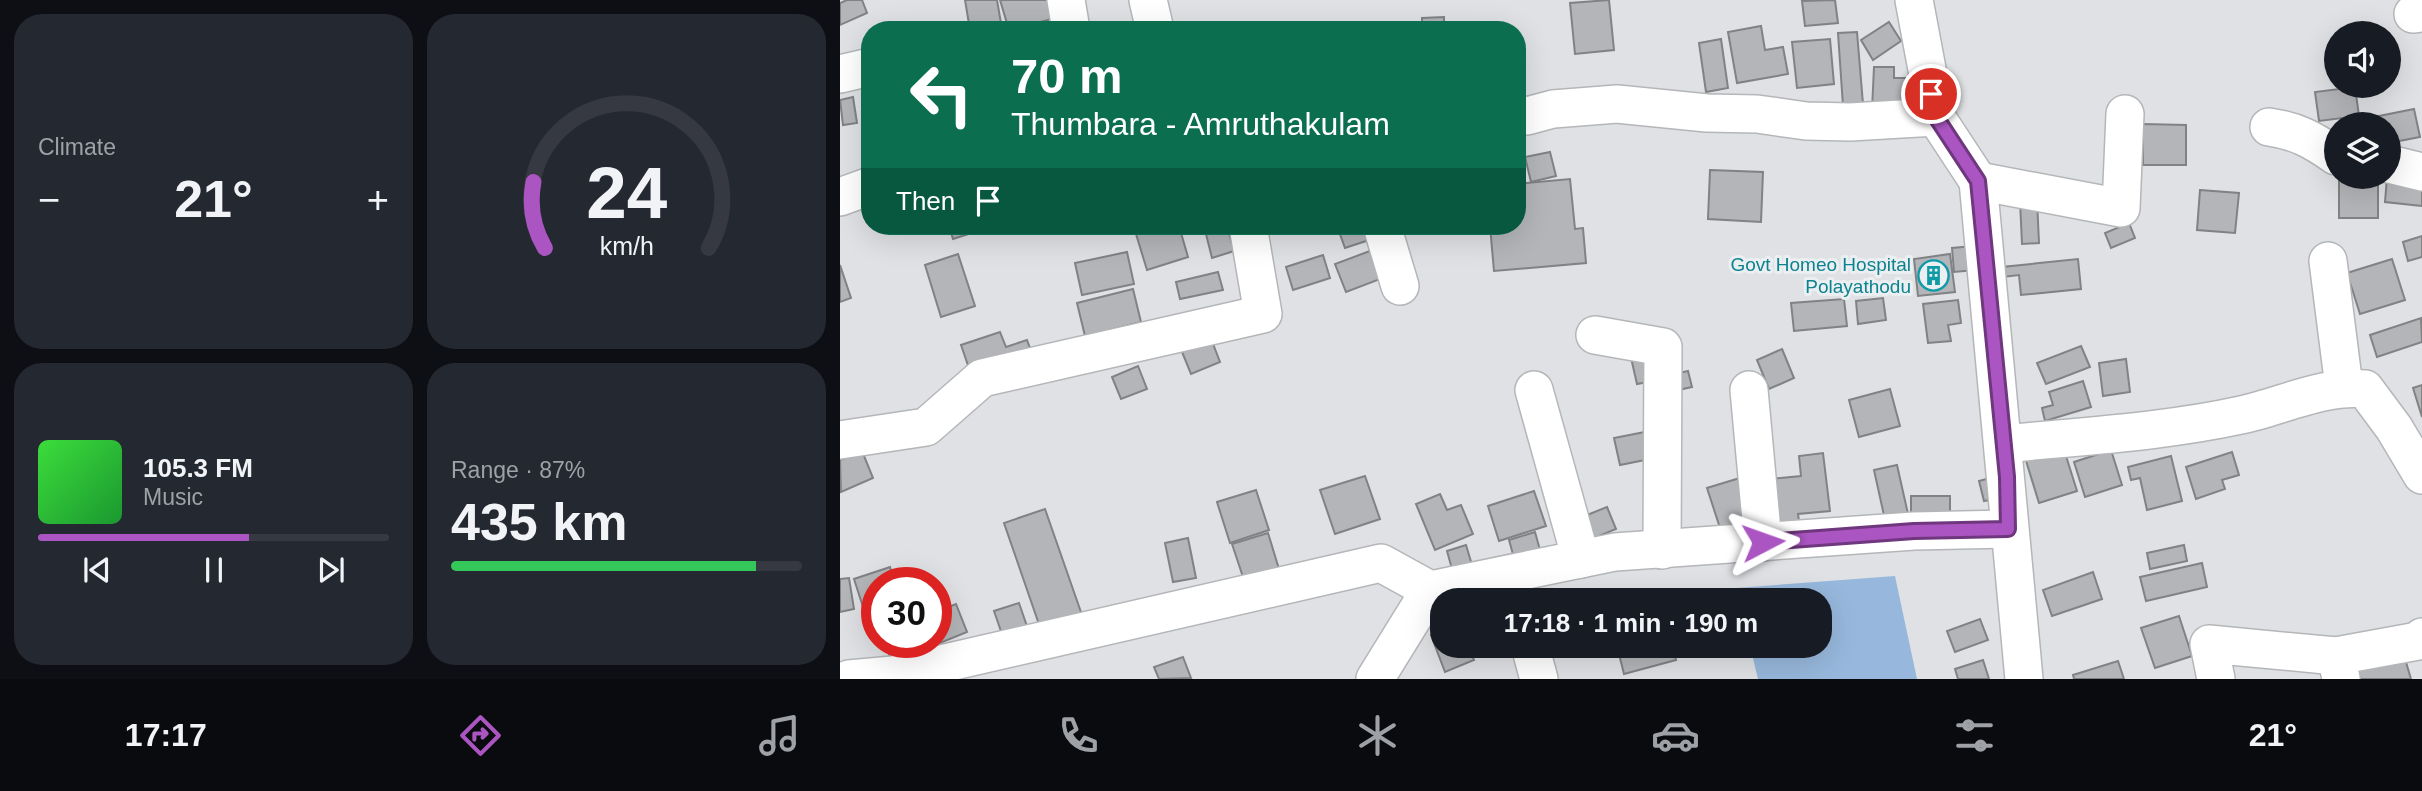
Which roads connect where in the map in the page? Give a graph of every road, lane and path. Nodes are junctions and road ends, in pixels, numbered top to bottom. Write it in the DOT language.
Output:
graph roads {
  1 [pos="1066,0"];
  2 [pos="1148,0"];
  3 [pos="1914,0"];
  4 [pos="1070,21"];
  5 [pos="1152,21"];
  6 [pos="861,69"];
  7 [pos="840,74"];
  8 [pos="2125,114"];
  9 [pos="1526,116"];
  10 [pos="1936,117"];
  11 [pos="2269,127"];
  12 [pos="2324,147"];
  13 [pos="2401,167"];
  14 [pos="2422,172"];
  15 [pos="1978,181"];
  16 [pos="861,189"];
  17 [pos="840,197"];
  18 [pos="1250,235"];
  19 [pos="1385,235"];
  20 [pos="2328,261"];
  21 [pos="1401,286"];
  22 [pos="1595,335"];
  23 [pos="2344,387"];
  24 [pos="1534,390"];
  25 [pos="1749,390"];
  26 [pos="840,440"];
  27 [pos="2003,444"];
  28 [pos="2422,475"];
  29 [pos="2008,529"];
  30 [pos="1763,542"];
  31 [pos="1662,550"];
  32 [pos="1581,559"];
  33 [pos="1513,587"];
  34 [pos="1443,588"];
  35 [pos="1430,590"];
  36 [pos="2422,637"];
  37 [pos="1533,658"];
  38 [pos="2339,668"];
  39 [pos="849,679"];
  40 [pos="1376,679"];
  41 [pos="1539,679"];
  42 [pos="2024,679"];
  43 [pos="2216,679"];
  1 -- 4 [label="street"];
  2 -- 5 [label="street"];
  3 -- 10 [label="street"];
  6 -- 7 [label="street"];
  8 -- 15 [label="street"];
  9 -- 10 [label="street"];
  10 -- 15 [label="street"];
  11 -- 12 [label="street"];
  13 -- 14 [label="street"];
  15 -- 27 [label="street"];
  16 -- 17 [label="street"];
  18 -- 26 [label="street"];
  19 -- 21 [label="street"];
  20 -- 23 [label="street"];
  22 -- 31 [label="street"];
  23 -- 27 [label="street"];
  23 -- 28 [label="street"];
  24 -- 32 [label="street"];
  25 -- 30 [label="street"];
  27 -- 29 [label="street"];
  29 -- 30 [label="street"];
  29 -- 42 [label="street"];
  30 -- 31 [label="street"];
  31 -- 32 [label="street"];
  32 -- 33 [label="street"];
  33 -- 34 [label="street"];
  35 -- 39 [label="street"];
  35 -- 40 [label="street"];
  36 -- 38 [label="street"];
  37 -- 41 [label="street"];
  38 -- 43 [label="street"];
}
